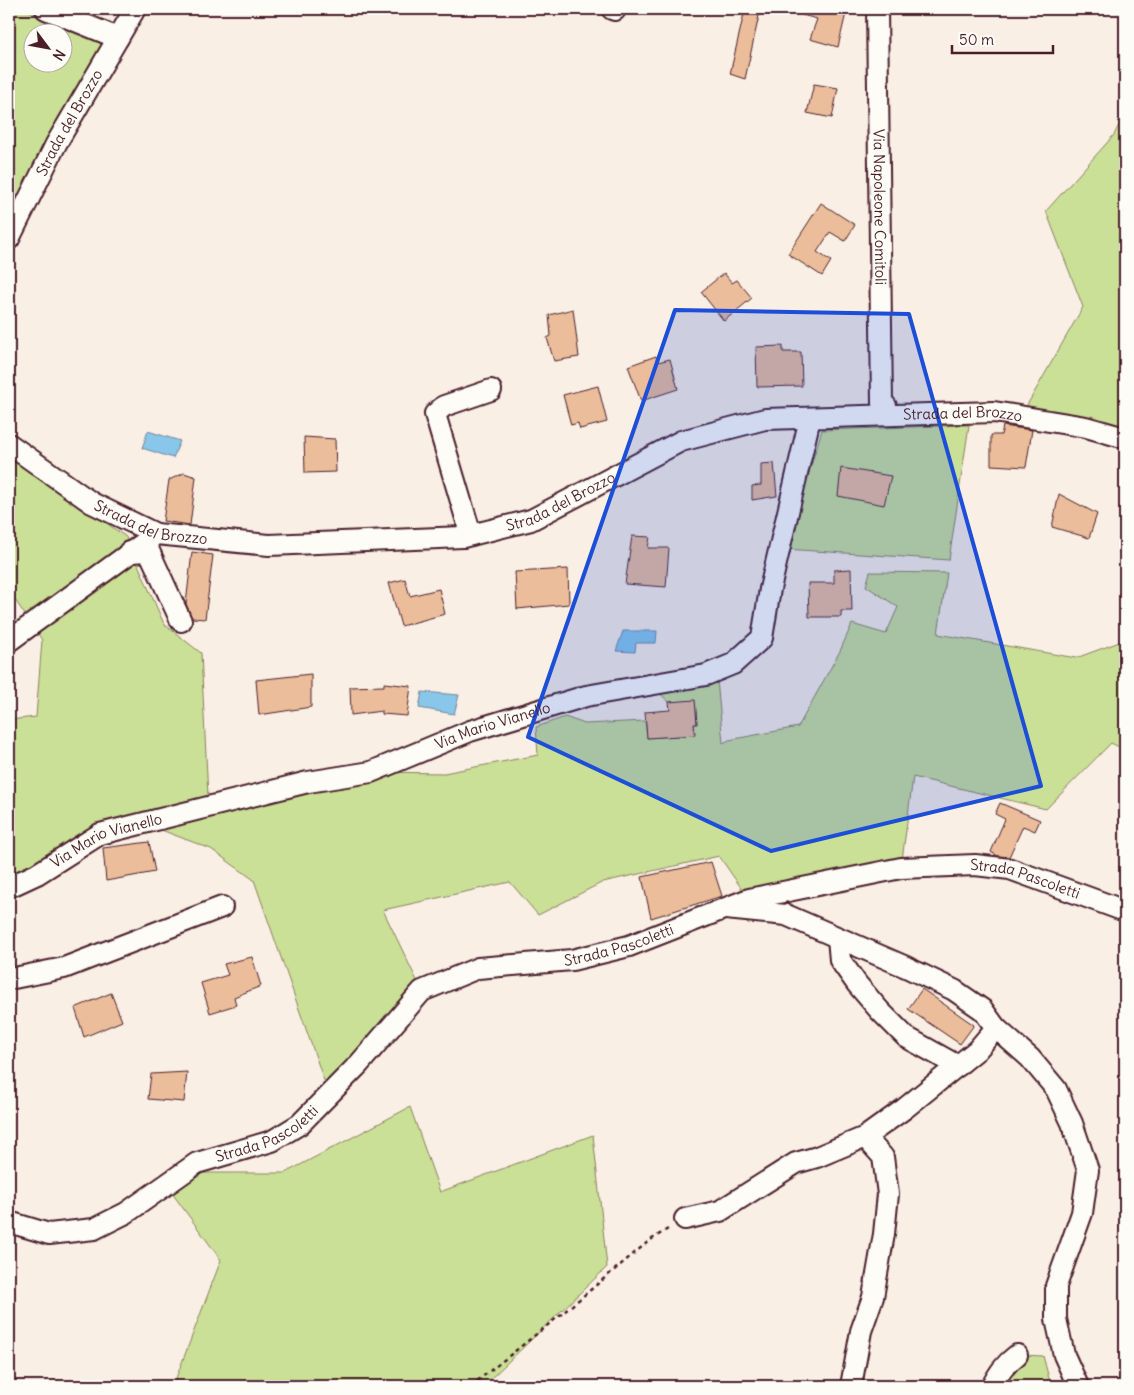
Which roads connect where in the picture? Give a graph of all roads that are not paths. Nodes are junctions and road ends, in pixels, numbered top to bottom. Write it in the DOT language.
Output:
graph roads {
  1 [pos="46,9"];
  2 [pos="135,9"];
  3 [pos="877,9"];
  4 [pos="118,38"];
  5 [pos="9,239"];
  6 [pos="491,390"];
  7 [pos="884,409"];
  8 [pos="810,418"];
  9 [pos="1125,438"];
  10 [pos="9,444"];
  11 [pos="156,534"];
  12 [pos="472,535"];
  13 [pos="129,552"];
  14 [pos="181,621"];
  15 [pos="9,641"];
  16 [pos="9,887"];
  17 [pos="222,907"];
  18 [pos="724,909"];
  19 [pos="1125,911"];
  20 [pos="838,938"];
  21 [pos="9,979"];
  22 [pos="996,1028"];
  23 [pos="958,1066"];
  24 [pos="865,1137"];
  25 [pos="685,1219"];
  26 [pos="9,1222"];
  27 [pos="1017,1355"];
  28 [pos="851,1386"];
  29 [pos="992,1386"];
  30 [pos="1078,1386"];
  1 -- 4 [label="street"];
  2 -- 4 [label="street, Strada del Brozzo"];
  3 -- 7 [label="street, Via Napoleone Comitoli"];
  4 -- 5 [label="street, Strada del Brozzo"];
  6 -- 12 [label="street"];
  7 -- 8 [label="street, Strada del Brozzo"];
  7 -- 9 [label="street, Strada del Brozzo"];
  8 -- 12 [label="street, Strada del Brozzo"];
  8 -- 16 [label="street, Via Mario Vianello"];
  10 -- 11 [label="street, Strada del Brozzo"];
  11 -- 12 [label="street, Strada del Brozzo"];
  11 -- 13 [label="street"];
  13 -- 14 [label="street"];
  13 -- 15 [label="street"];
  17 -- 21 [label="street"];
  18 -- 19 [label="street, Strada Pascoletti"];
  18 -- 20 [label="street"];
  18 -- 26 [label="street, Strada Pascoletti"];
  20 -- 22 [label="street"];
  20 -- 23 [label="street"];
  22 -- 23 [label="street"];
  22 -- 30 [label="street"];
  23 -- 24 [label="street"];
  24 -- 25 [label="street"];
  24 -- 28 [label="street"];
  27 -- 29 [label="street"];
}
